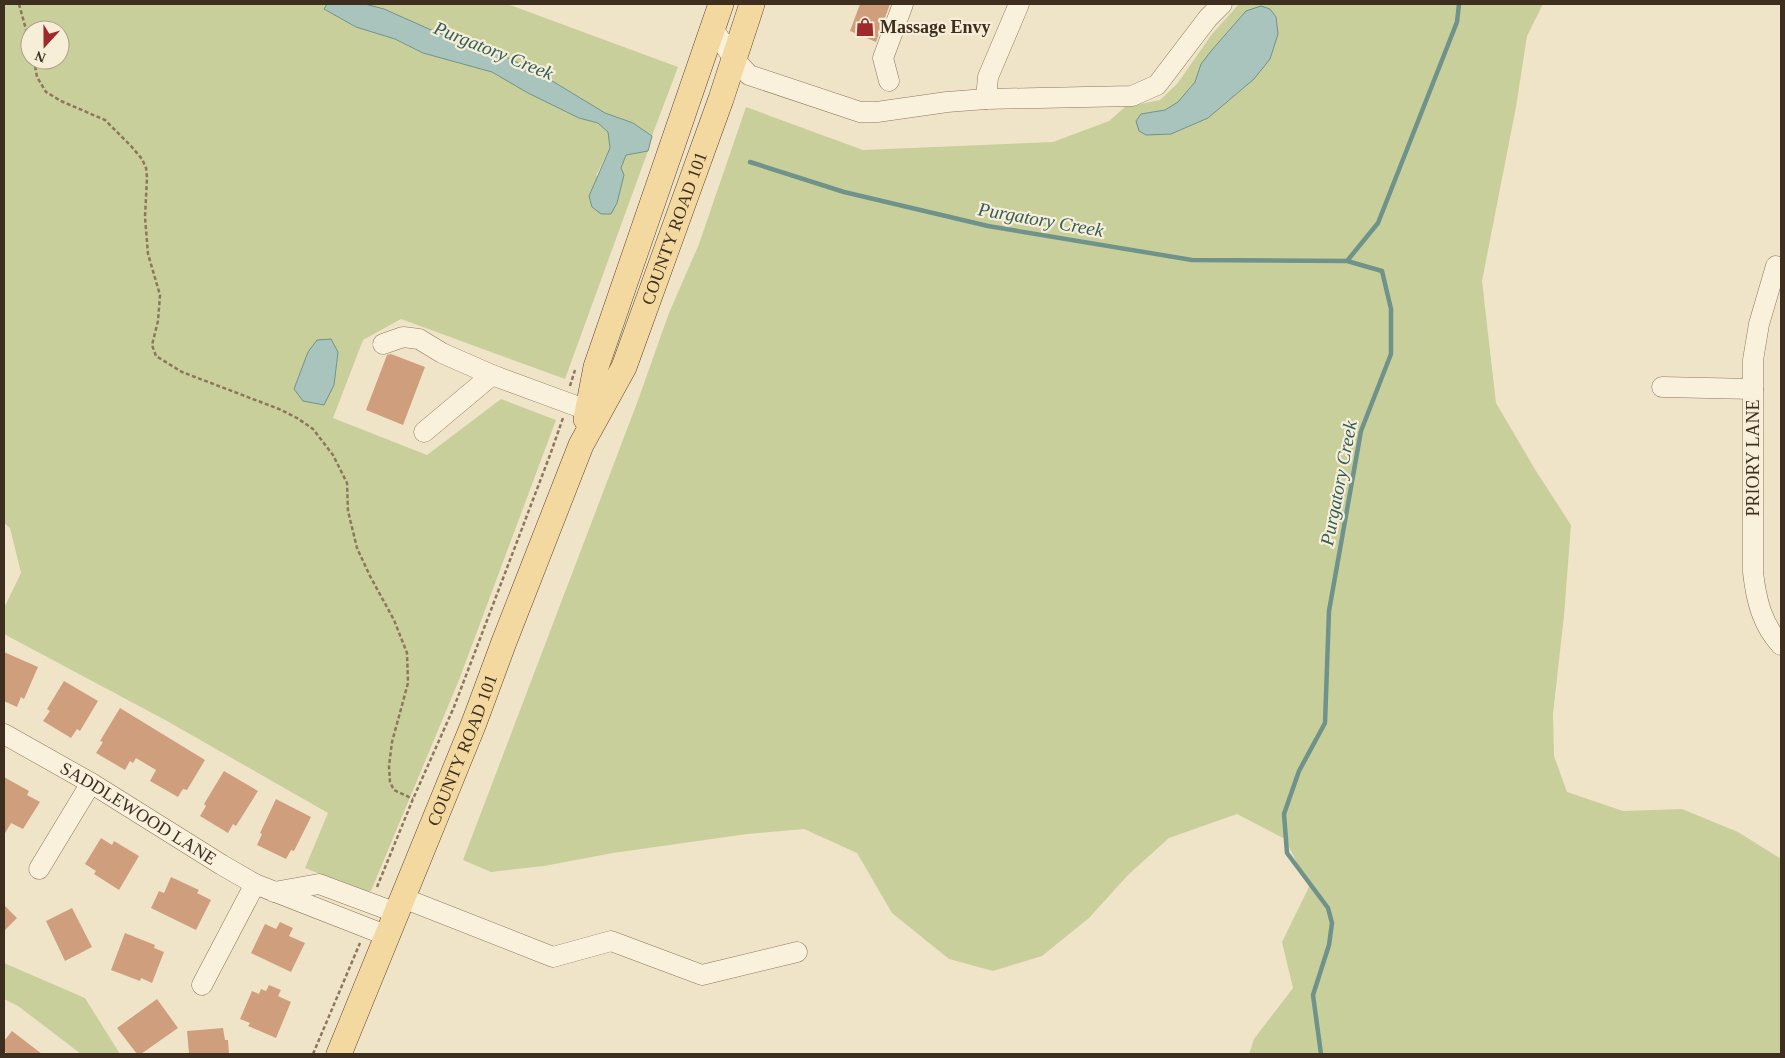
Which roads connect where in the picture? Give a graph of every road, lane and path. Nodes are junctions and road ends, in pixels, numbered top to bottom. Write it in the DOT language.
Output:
graph roads {
  1 [pos="19,4"];
  2 [pos="721,4"];
  3 [pos="752,4"];
  4 [pos="903,4"];
  5 [pos="1019,4"];
  6 [pos="1222,4"];
  7 [pos="23,20"];
  8 [pos="713,29"];
  9 [pos="734,59"];
  10 [pos="36,70"];
  11 [pos="889,81"];
  12 [pos="986,99"];
  13 [pos="1776,266"];
  14 [pos="383,344"];
  15 [pos="492,376"];
  16 [pos="1662,387"];
  17 [pos="1753,388"];
  18 [pos="592,412"];
  19 [pos="424,432"];
  20 [pos="1781,645"];
  21 [pos="4,734"];
  22 [pos="91,783"];
  23 [pos="413,799"];
  24 [pos="39,869"];
  25 [pos="255,884"];
  26 [pos="274,892"];
  27 [pos="400,905"];
  28 [pos="388,936"];
  29 [pos="796,952"];
  30 [pos="202,985"];
  31 [pos="339,1054"];
  1 -- 7 [label="path"];
  2 -- 8 [label="main road, COUNTY ROAD 101"];
  3 -- 9 [label="main road, COUNTY ROAD 101"];
  4 -- 11 [label="street"];
  5 -- 12 [label="street"];
  6 -- 12 [label="street"];
  8 -- 9 [label="street"];
  8 -- 18 [label="main road, COUNTY ROAD 101"];
  9 -- 12 [label="street"];
  9 -- 18 [label="main road, COUNTY ROAD 101"];
  10 -- 23 [label="path"];
  13 -- 17 [label="street, PRIORY LANE"];
  14 -- 15 [label="street"];
  15 -- 18 [label="street"];
  15 -- 19 [label="street"];
  16 -- 17 [label="street"];
  17 -- 20 [label="street, PRIORY LANE"];
  18 -- 27 [label="main road, COUNTY ROAD 101"];
  21 -- 22 [label="street, SADDLEWOOD LANE"];
  22 -- 24 [label="street"];
  22 -- 25 [label="street, SADDLEWOOD LANE"];
  25 -- 26 [label="street, SADDLEWOOD LANE"];
  25 -- 30 [label="street"];
  26 -- 27 [label="street"];
  26 -- 28 [label="street, SADDLEWOOD LANE"];
  27 -- 28 [label="main road, COUNTY ROAD 101"];
  27 -- 29 [label="street"];
  28 -- 31 [label="main road, COUNTY ROAD 101"];
}
